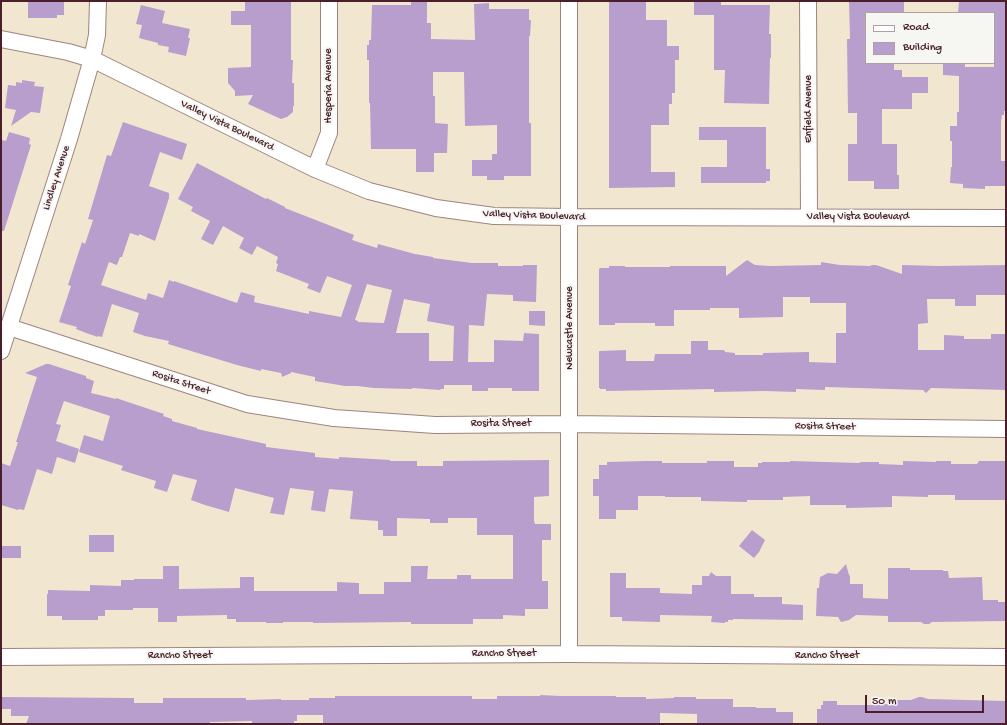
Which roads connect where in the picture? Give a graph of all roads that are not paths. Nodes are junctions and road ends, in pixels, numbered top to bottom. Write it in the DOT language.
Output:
graph roads {
  1 [pos="98,1"];
  2 [pos="329,1"];
  3 [pos="570,1"];
  4 [pos="808,1"];
  5 [pos="1,40"];
  6 [pos="92,59"];
  7 [pos="315,169"];
  8 [pos="570,217"];
  9 [pos="809,217"];
  10 [pos="1006,218"];
  11 [pos="9,327"];
  12 [pos="1,351"];
  13 [pos="569,424"];
  14 [pos="1006,429"];
  15 [pos="569,654"];
  16 [pos="1006,656"];
  17 [pos="1,657"];
  1 -- 6 [label="street, Lindley Avenue"];
  2 -- 7 [label="street, Hesperia Avenue"];
  3 -- 8 [label="street, Newcastle Avenue"];
  4 -- 9 [label="street, Enfield Avenue"];
  5 -- 6 [label="street, Valley Vista Boulevard"];
  6 -- 7 [label="street, Valley Vista Boulevard"];
  6 -- 11 [label="street, Lindley Avenue"];
  7 -- 8 [label="street, Valley Vista Boulevard"];
  8 -- 9 [label="street, Valley Vista Boulevard"];
  8 -- 13 [label="street, Newcastle Avenue"];
  9 -- 10 [label="street, Valley Vista Boulevard"];
  11 -- 12 [label="street, Lindley Avenue"];
  11 -- 13 [label="street, Rosita Street"];
  13 -- 14 [label="street, Rosita Street"];
  13 -- 15 [label="street, Newcastle Avenue"];
  15 -- 16 [label="street, Rancho Street"];
  15 -- 17 [label="street, Rancho Street"];
}
